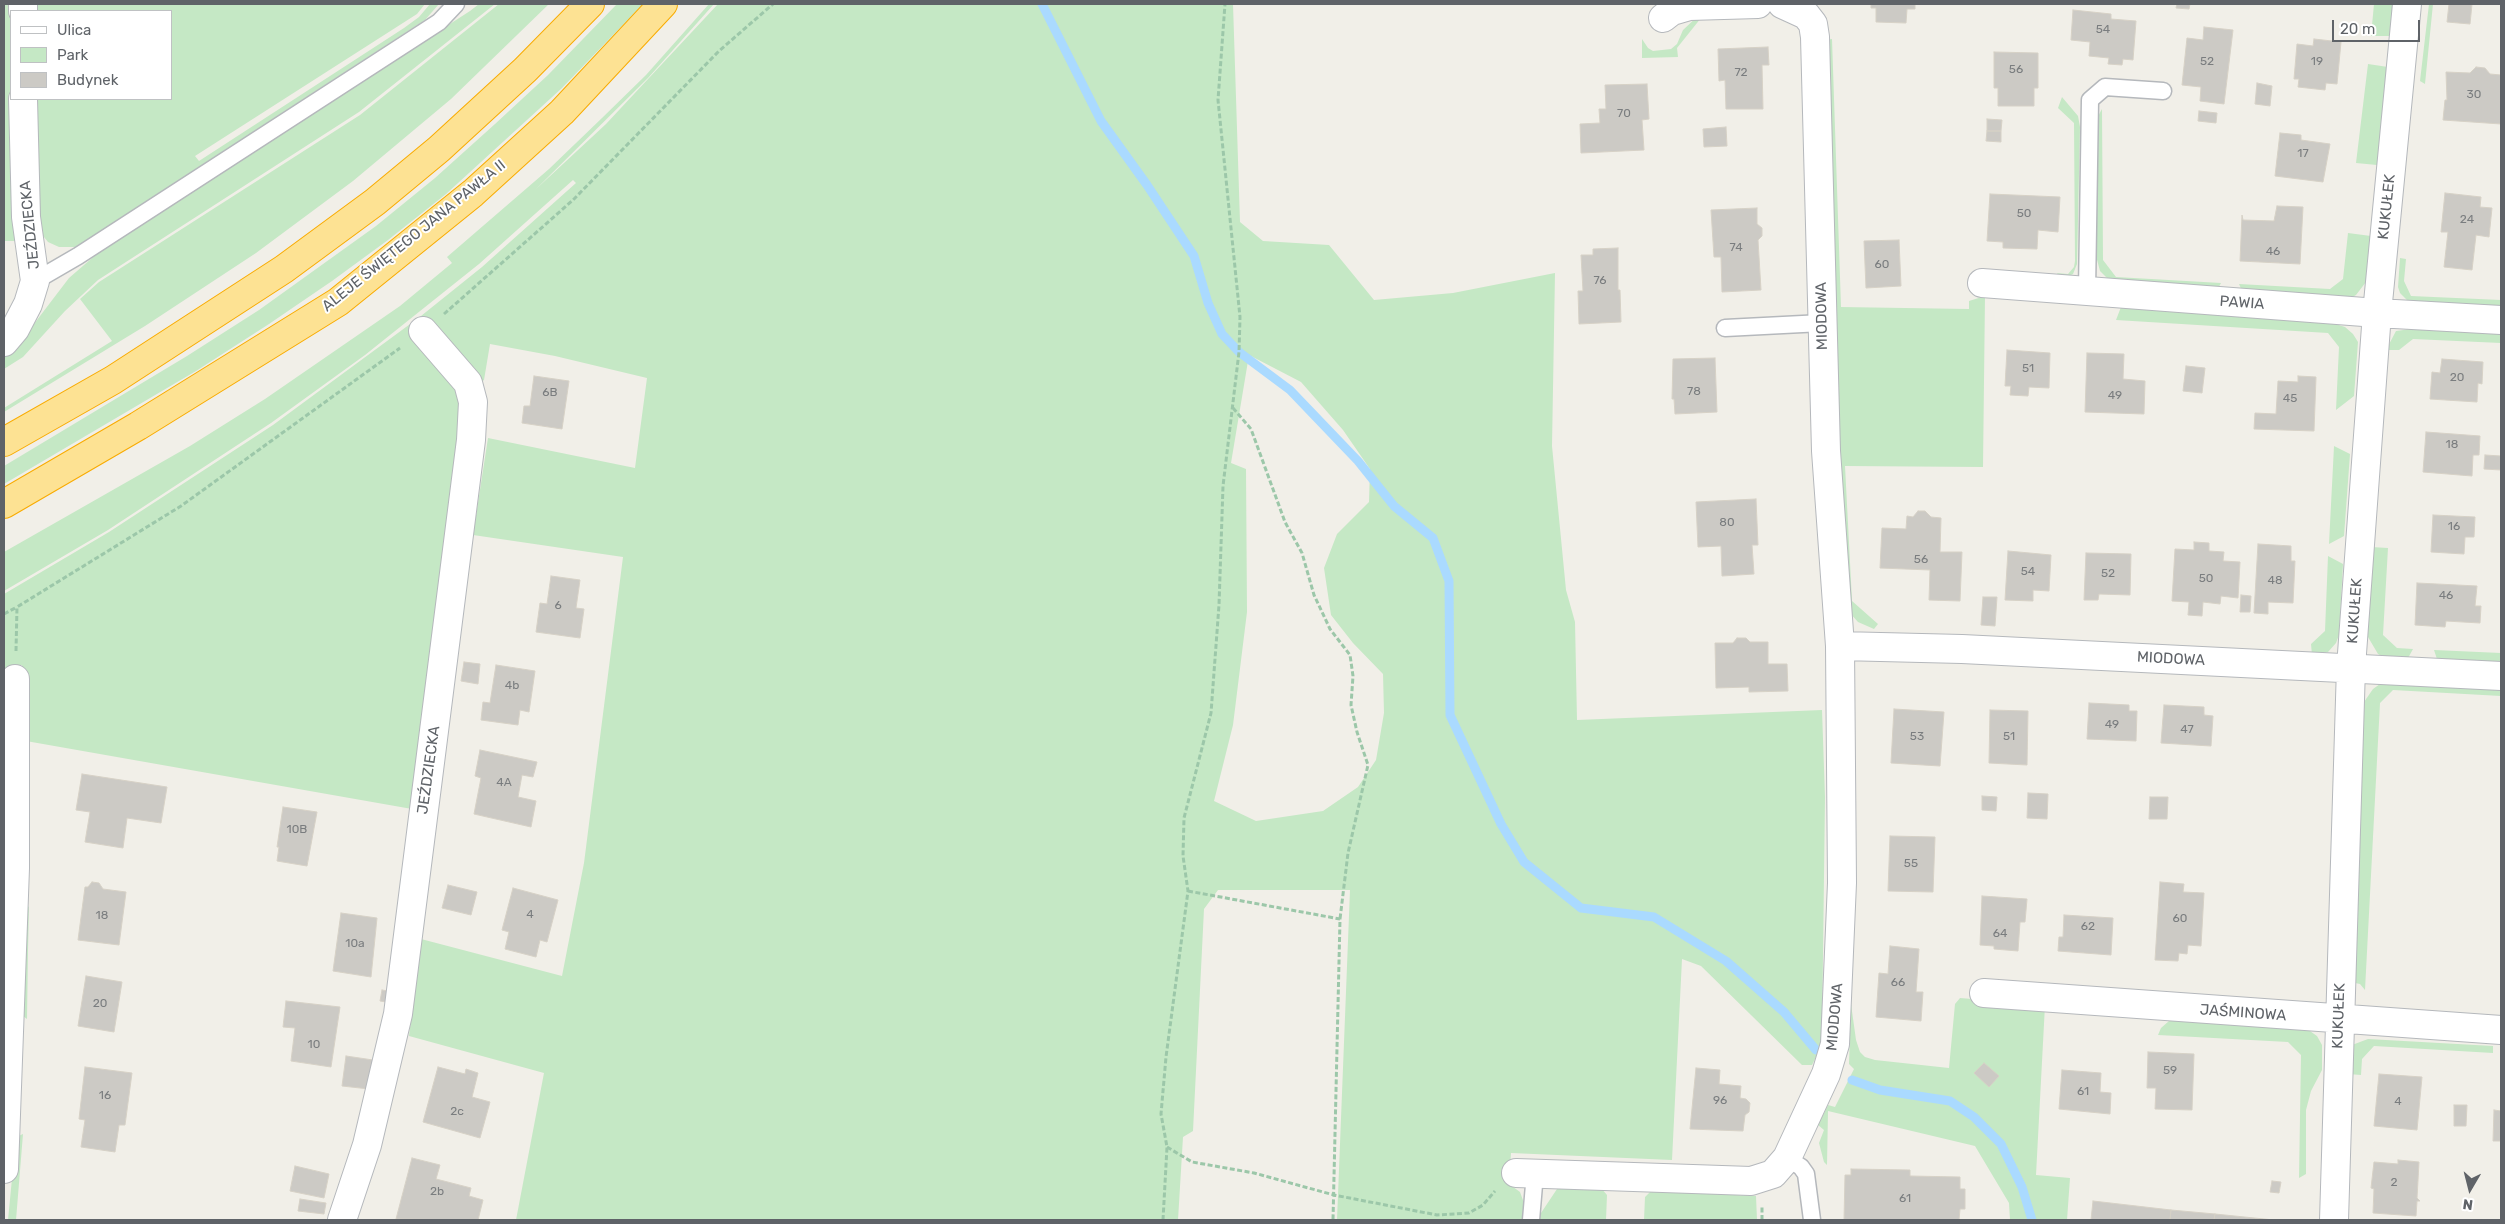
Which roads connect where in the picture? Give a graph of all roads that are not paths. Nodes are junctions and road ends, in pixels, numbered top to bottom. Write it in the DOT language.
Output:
graph roads {
  1 [pos="456,4"];
  2 [pos="590,4"];
  3 [pos="663,4"];
  4 [pos="1758,4"];
  5 [pos="1782,4"];
  6 [pos="2408,4"];
  7 [pos="1663,18"];
  8 [pos="2163,91"];
  9 [pos="23,100"];
  10 [pos="36,281"];
  11 [pos="1982,284"];
  12 [pos="2087,291"];
  13 [pos="2377,313"];
  14 [pos="2501,320"];
  15 [pos="1822,324"];
  16 [pos="1725,328"];
  17 [pos="423,331"];
  18 [pos="4,342"];
  19 [pos="4,442"];
  20 [pos="4,504"];
  21 [pos="1840,646"];
  22 [pos="2351,667"];
  23 [pos="2501,676"];
  24 [pos="16,679"];
  25 [pos="1984,993"];
  26 [pos="2338,1020"];
  27 [pos="2501,1030"];
  28 [pos="1787,1158"];
  29 [pos="4,1169"];
  30 [pos="1526,1173"];
  31 [pos="342,1220"];
  32 [pos="1531,1220"];
  33 [pos="1812,1220"];
  34 [pos="2334,1220"];
  1 -- 10 [label="lane"];
  2 -- 19 [label="highway"];
  3 -- 20 [label="highway, ALEJE ŚWIĘTEGO JANA PAWŁA II"];
  4 -- 7 [label="street"];
  5 -- 15 [label="street, MIODOWA"];
  6 -- 13 [label="street, KUKUŁEK"];
  8 -- 12 [label="lane"];
  9 -- 10 [label="street, JEŹDZIECKA"];
  10 -- 18 [label="street, JEŹDZIECKA"];
  11 -- 12 [label="street, PAWIA"];
  12 -- 13 [label="street, PAWIA"];
  13 -- 14 [label="street, PAWIA"];
  13 -- 22 [label="street, KUKUŁEK"];
  15 -- 16 [label="lane"];
  15 -- 21 [label="street, MIODOWA"];
  17 -- 31 [label="street, JEŹDZIECKA"];
  21 -- 22 [label="street, MIODOWA"];
  21 -- 28 [label="street, MIODOWA"];
  22 -- 23 [label="street, MIODOWA"];
  22 -- 26 [label="street, KUKUŁEK"];
  24 -- 29 [label="street"];
  25 -- 26 [label="street, JAŚMINOWA"];
  26 -- 27 [label="street, JAŚMINOWA"];
  26 -- 34 [label="street, KUKUŁEK"];
  28 -- 30 [label="street, MIODOWA"];
  28 -- 33 [label="lane"];
  30 -- 32 [label="lane"];
}
